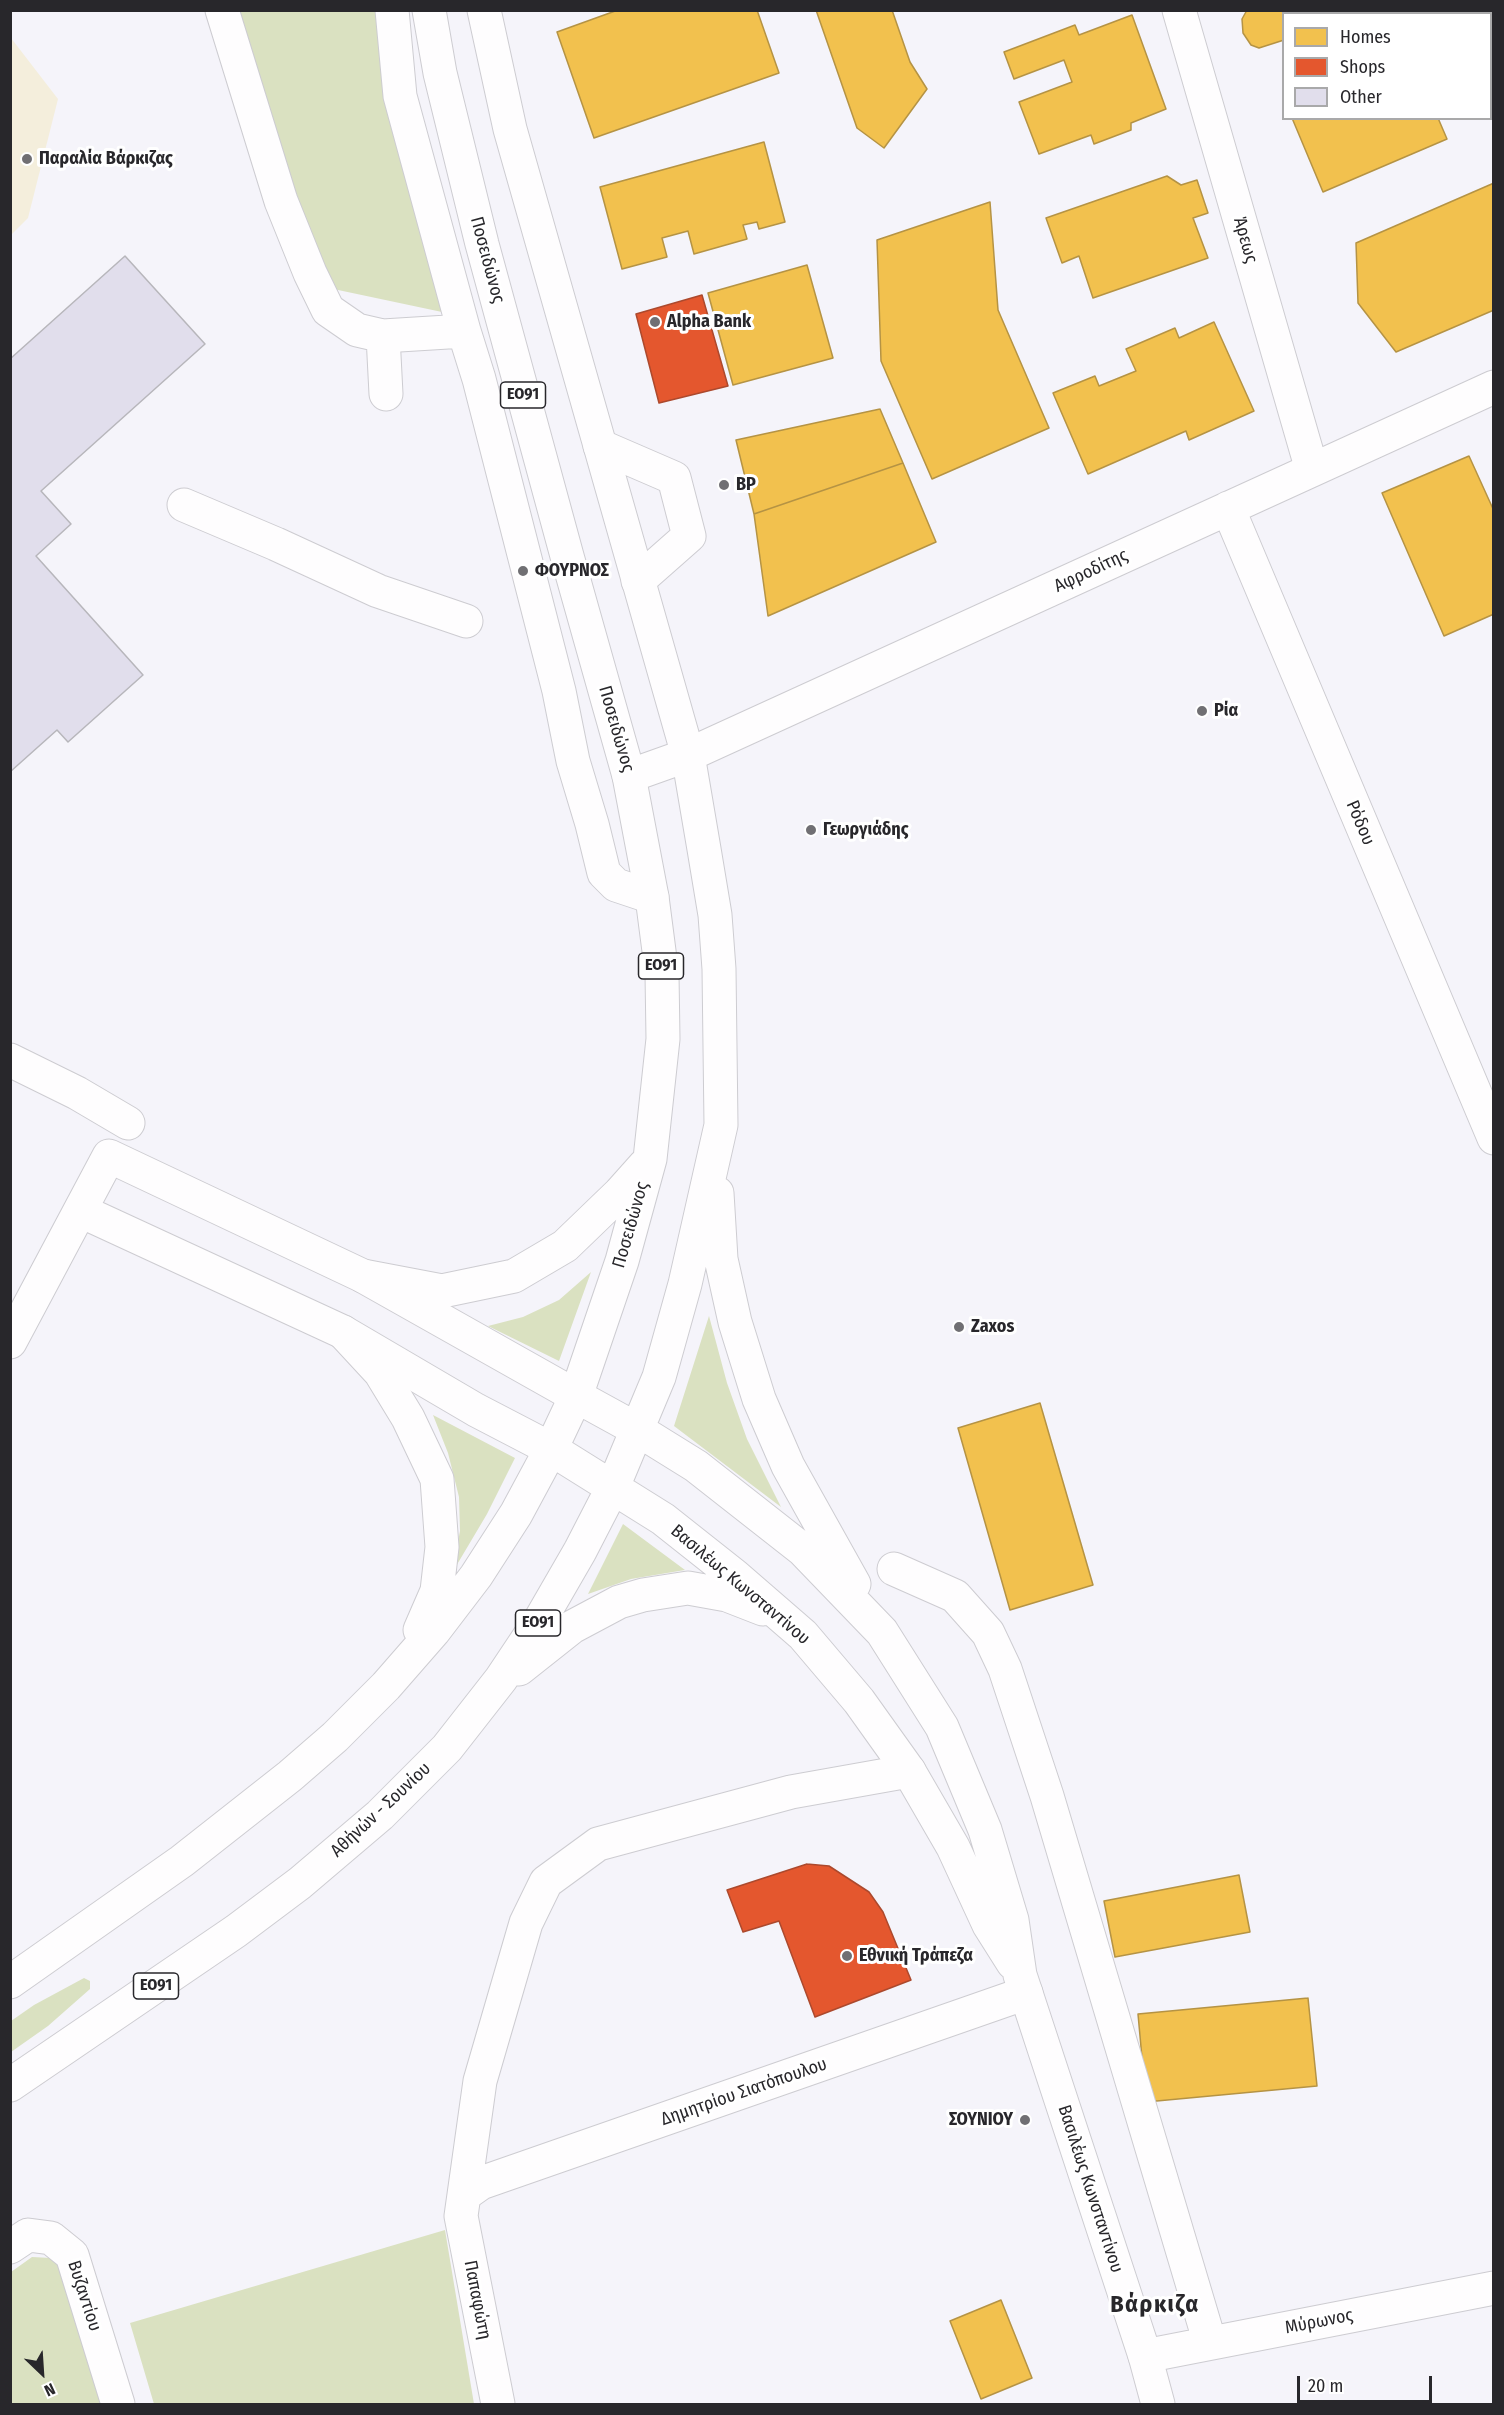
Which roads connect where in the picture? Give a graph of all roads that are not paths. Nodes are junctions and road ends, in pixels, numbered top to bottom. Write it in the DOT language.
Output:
graph roads {
  1 [pos="222,10"];
  2 [pos="392,10"];
  3 [pos="429,10"];
  4 [pos="484,10"];
  5 [pos="1179,10"];
  6 [pos="464,332"];
  7 [pos="383,336"];
  8 [pos="1494,387"];
  9 [pos="386,394"];
  10 [pos="600,446"];
  11 [pos="1312,470"];
  12 [pos="184,505"];
  13 [pos="1228,508"];
  14 [pos="638,581"];
  15 [pos="466,621"];
  16 [pos="687,755"];
  17 [pos="629,776"];
  18 [pos="652,897"];
  19 [pos="10,1060"];
  20 [pos="128,1123"];
  21 [pos="721,1125"];
  22 [pos="1492,1132"];
  23 [pos="650,1159"];
  24 [pos="81,1211"];
  25 [pos="363,1276"];
  26 [pos="343,1332"];
  27 [pos="10,1342"];
  28 [pos="576,1396"];
  29 [pos="638,1430"];
  30 [pos="551,1449"];
  31 [pos="613,1487"];
  32 [pos="894,1569"];
  33 [pos="882,1632"];
  34 [pos="803,1635"];
  35 [pos="386,1686"];
  36 [pos="447,1748"];
  37 [pos="909,1771"];
  38 [pos="10,1982"];
  39 [pos="1023,1984"];
  40 [pos="10,2085"];
  41 [pos="464,2195"];
  42 [pos="10,2247"];
  43 [pos="1494,2288"];
  44 [pos="1210,2343"];
  45 [pos="1145,2356"];
  46 [pos="118,2404"];
  47 [pos="498,2404"];
  48 [pos="1158,2404"];
  1 -- 7 [label="main road"];
  2 -- 6 [label="main road"];
  3 -- 17 [label="main road, Ποσειδώνος / ΕΟ91"];
  4 -- 10 [label="main road, ΕΟ91"];
  5 -- 11 [label="main road, Άρεως"];
  6 -- 7 [label="main road"];
  6 -- 18 [label="main road"];
  7 -- 9 [label="main road"];
  8 -- 11 [label="main road, Αφροδίτης"];
  10 -- 14 [label="main road, ΕΟ91"];
  10 -- 14 [label="main road"];
  11 -- 13 [label="main road, Αφροδίτης"];
  12 -- 15 [label="main road"];
  13 -- 16 [label="main road, Αφροδίτης"];
  13 -- 22 [label="main road, Ρόδου"];
  14 -- 16 [label="main road, ΕΟ91"];
  16 -- 17 [label="main road, Αφροδίτης"];
  16 -- 21 [label="main road, ΕΟ91"];
  17 -- 18 [label="main road, Ποσειδώνος / ΕΟ91"];
  18 -- 23 [label="main road, Ποσειδώνος / ΕΟ91"];
  19 -- 20 [label="main road"];
  21 -- 29 [label="main road, ΕΟ91"];
  21 -- 33 [label="main road"];
  23 -- 25 [label="main road"];
  23 -- 28 [label="main road, Ποσειδώνος / ΕΟ91"];
  24 -- 25 [label="main road"];
  24 -- 26 [label="main road, Βασιλέως Κωνσταντίνου"];
  24 -- 27 [label="main road"];
  25 -- 28 [label="main road, Βασιλέως Κωνσταντίνου"];
  26 -- 30 [label="main road, Βασιλέως Κωνσταντίνου"];
  26 -- 35 [label="main road"];
  28 -- 29 [label="main road, Βασιλέως Κωνσταντίνου"];
  28 -- 30 [label="main road, Ποσειδώνος / ΕΟ91"];
  29 -- 31 [label="main road, Αθήνών - Σουνίου / ΕΟ91"];
  29 -- 33 [label="main road, Βασιλέως Κωνσταντίνου"];
  30 -- 31 [label="main road, Βασιλέως Κωνσταντίνου"];
  30 -- 35 [label="main road, ΕΟ91"];
  31 -- 34 [label="main road, Βασιλέως Κωνσταντίνου"];
  31 -- 36 [label="main road, Αθήνών - Σουνίου / ΕΟ91"];
  32 -- 44 [label="main road"];
  33 -- 39 [label="main road, Βασιλέως Κωνσταντίνου"];
  34 -- 36 [label="main road"];
  34 -- 37 [label="main road, Βασιλέως Κωνσταντίνου"];
  35 -- 38 [label="main road, ΕΟ91"];
  36 -- 40 [label="main road, Αθήνών - Σουνίου / ΕΟ91"];
  37 -- 39 [label="main road, Βασιλέως Κωνσταντίνου"];
  37 -- 41 [label="main road, Παπαφώτη"];
  39 -- 41 [label="main road, Δημητρίου Σιατόπουλου"];
  39 -- 45 [label="main road, Βασιλέως Κωνσταντίνου"];
  41 -- 47 [label="main road, Παπαφώτη"];
  42 -- 46 [label="main road, Βυζαντίου"];
  43 -- 44 [label="main road, Μύρωνος"];
  44 -- 45 [label="main road, Μύρωνος"];
  45 -- 48 [label="main road, Βασιλέως Κωνσταντίνου"];
}
